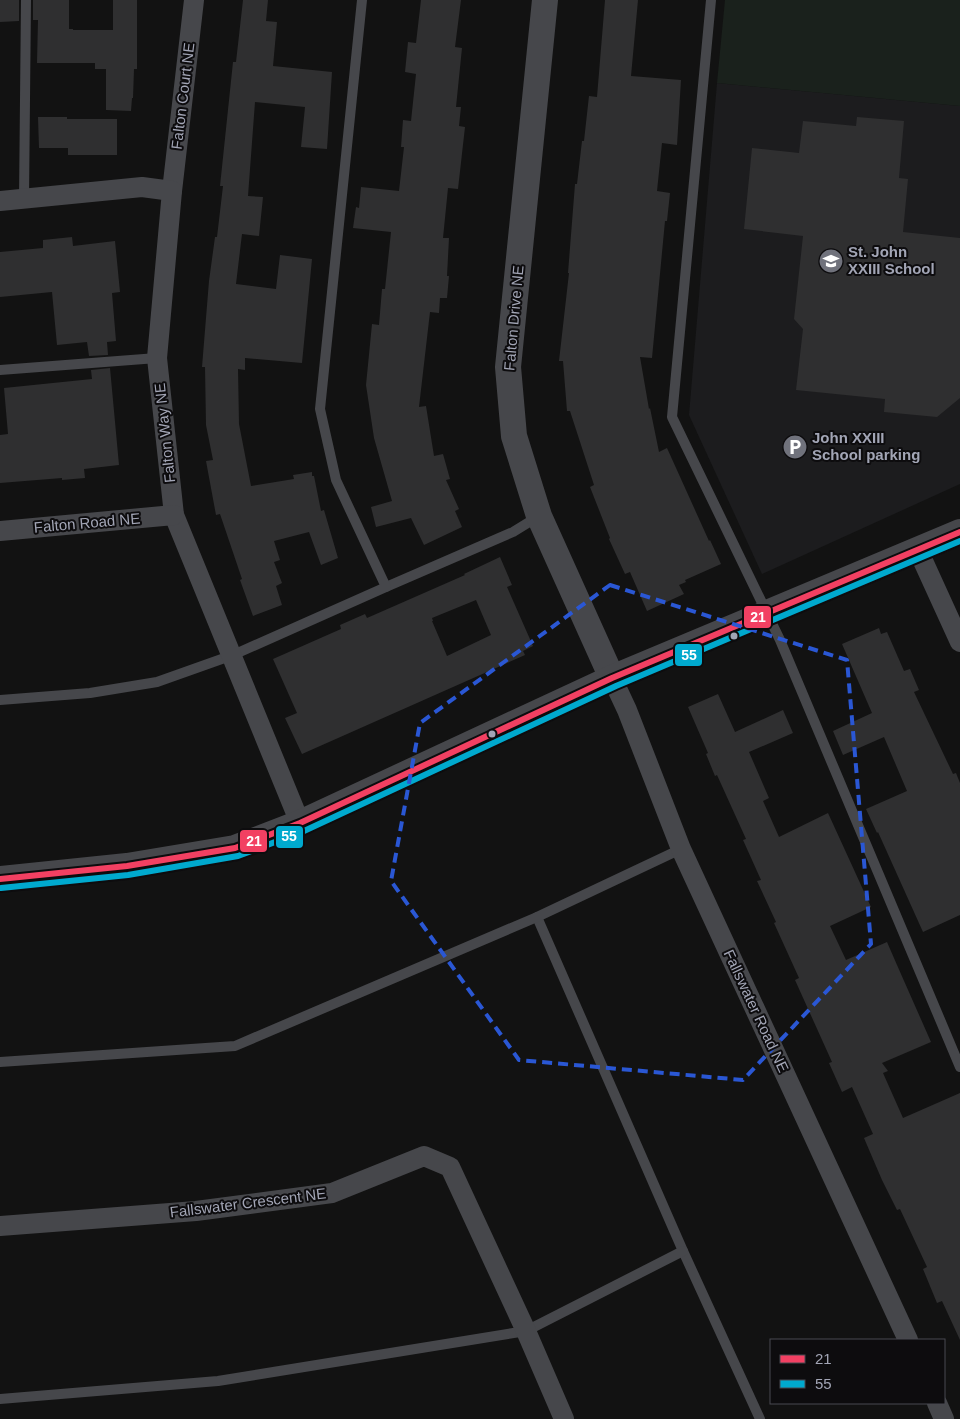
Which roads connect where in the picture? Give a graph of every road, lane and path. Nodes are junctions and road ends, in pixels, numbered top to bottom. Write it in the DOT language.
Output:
graph roads {
  1 [pos="26,0"];
  2 [pos="194,0"];
  3 [pos="362,0"];
  4 [pos="545,0"];
  5 [pos="711,0"];
  6 [pos="172,191"];
  7 [pos="24,199"];
  8 [pos="0,201"];
  9 [pos="157,358"];
  10 [pos="0,370"];
  11 [pos="174,515"];
  12 [pos="539,516"];
  13 [pos="0,531"];
  14 [pos="960,532"];
  15 [pos="918,550"];
  16 [pos="386,587"];
  17 [pos="768,614"];
  18 [pos="960,642"];
  19 [pos="233,655"];
  20 [pos="612,678"];
  21 [pos="0,700"];
  22 [pos="300,823"];
  23 [pos="681,849"];
  24 [pos="0,879"];
  25 [pos="536,917"];
  26 [pos="0,1062"];
  27 [pos="960,1067"];
  28 [pos="0,1226"];
  29 [pos="683,1251"];
  30 [pos="526,1331"];
  31 [pos="908,1339"];
  32 [pos="0,1399"];
  33 [pos="937,1404"];
  34 [pos="564,1419"];
  35 [pos="760,1419"];
  36 [pos="944,1419"];
  1 -- 7 [label="lane"];
  2 -- 6 [label="street, Falton Court NE"];
  3 -- 16 [label="lane"];
  4 -- 12 [label="street, Falton Drive NE"];
  5 -- 17 [label="lane"];
  6 -- 7 [label="street"];
  6 -- 9 [label="street, Falton Way NE"];
  7 -- 8 [label="street"];
  9 -- 10 [label="lane"];
  9 -- 11 [label="street, Falton Way NE"];
  11 -- 13 [label="street, Falton Road NE"];
  11 -- 19 [label="street, Falton Way NE"];
  12 -- 16 [label="lane"];
  12 -- 20 [label="street, Falton Drive NE"];
  14 -- 15 [label="street"];
  15 -- 17 [label="street"];
  15 -- 18 [label="street"];
  16 -- 19 [label="lane"];
  17 -- 20 [label="street"];
  17 -- 27 [label="lane"];
  19 -- 21 [label="lane"];
  19 -- 22 [label="street, Falton Way NE"];
  20 -- 22 [label="street"];
  20 -- 23 [label="street, Fallswater Road NE"];
  22 -- 24 [label="street"];
  23 -- 25 [label="lane"];
  23 -- 31 [label="street, Fallswater Road NE"];
  25 -- 26 [label="lane"];
  25 -- 29 [label="lane"];
  28 -- 30 [label="street, Fallswater Crescent NE"];
  29 -- 30 [label="lane"];
  29 -- 35 [label="lane"];
  30 -- 32 [label="lane"];
  30 -- 34 [label="street, Fallswater Crescent NE"];
  33 -- 36 [label="street"];
}
